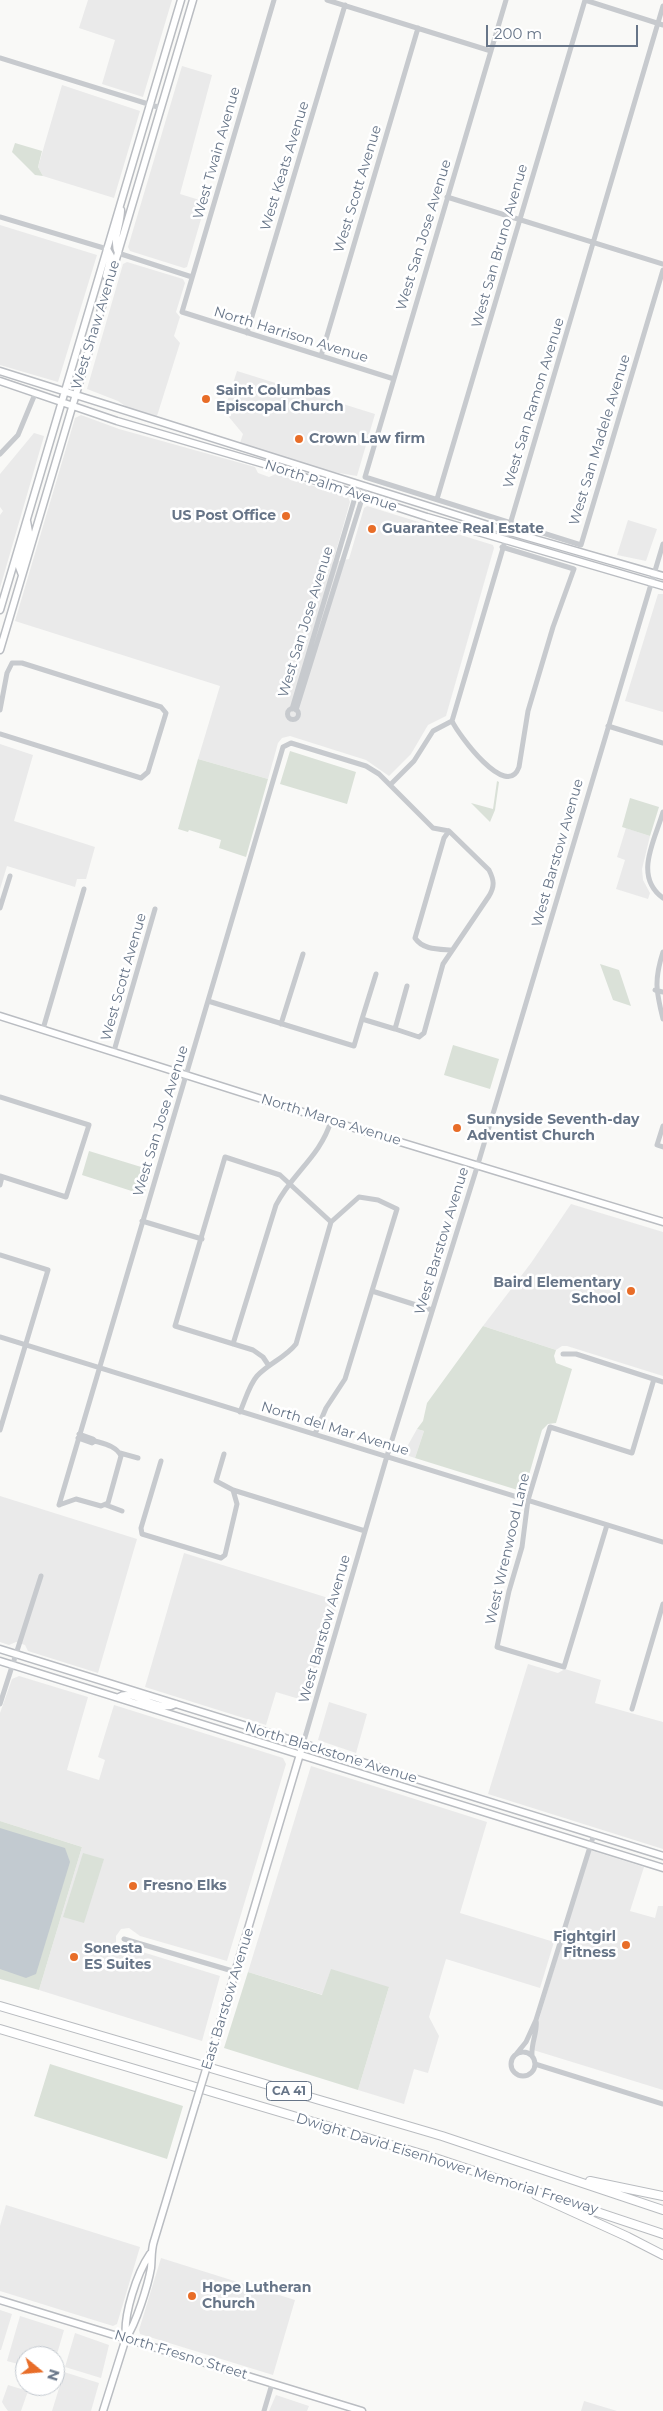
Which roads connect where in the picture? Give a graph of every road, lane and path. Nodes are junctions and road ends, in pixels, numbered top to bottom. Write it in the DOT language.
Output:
graph roads {
  1 [pos="181,0"];
  2 [pos="193,0"];
  3 [pos="274,0"];
  4 [pos="327,0"];
  5 [pos="506,0"];
  6 [pos="585,0"];
  7 [pos="345,5"];
  8 [pos="663,6"];
  9 [pos="660,24"];
  10 [pos="418,28"];
  11 [pos="491,50"];
  12 [pos="0,58"];
  13 [pos="150,104"];
  14 [pos="162,108"];
  15 [pos="447,197"];
  16 [pos="121,201"];
  17 [pos="0,217"];
  18 [pos="520,220"];
  19 [pos="593,242"];
  20 [pos="107,250"];
  21 [pos="118,253"];
  22 [pos="663,264"];
  23 [pos="663,270"];
  24 [pos="192,277"];
  25 [pos="110,281"];
  26 [pos="182,312"];
  27 [pos="247,333"];
  28 [pos="321,356"];
  29 [pos="0,371"];
  30 [pos="394,379"];
  31 [pos="0,381"];
  32 [pos="65,392"];
  33 [pos="35,394"];
  34 [pos="76,395"];
  35 [pos="61,404"];
  36 [pos="72,407"];
  37 [pos="0,454"];
  38 [pos="264,464"];
  39 [pos="335,476"];
  40 [pos="359,484"];
  41 [pos="366,486"];
  42 [pos="360,495"];
  43 [pos="437,499"];
  44 [pos="27,520"];
  45 [pos="510,521"];
  46 [pos="507,531"];
  47 [pos="504,539"];
  48 [pos="663,544"];
  49 [pos="502,547"];
  50 [pos="654,573"];
  51 [pos="22,575"];
  52 [pos="663,576"];
  53 [pos="651,582"];
  54 [pos="663,586"];
  55 [pos="0,610"];
  56 [pos="0,650"];
  57 [pos="2,697"];
  58 [pos="294,709"];
  59 [pos="0,710"];
  60 [pos="452,721"];
  61 [pos="608,726"];
  62 [pos="0,734"];
  63 [pos="663,743"];
  64 [pos="391,784"];
  65 [pos="663,812"];
  66 [pos="661,825"];
  67 [pos="449,831"];
  68 [pos="10,876"];
  69 [pos="84,889"];
  70 [pos="663,898"];
  71 [pos="0,908"];
  72 [pos="155,909"];
  73 [pos="452,950"];
  74 [pos="663,952"];
  75 [pos="303,954"];
  76 [pos="376,974"];
  77 [pos="407,986"];
  78 [pos="655,990"];
  79 [pos="663,992"];
  80 [pos="208,1001"];
  81 [pos="0,1016"];
  82 [pos="362,1019"];
  83 [pos="663,1019"];
  84 [pos="281,1024"];
  85 [pos="43,1029"];
  86 [pos="395,1029"];
  87 [pos="114,1051"];
  88 [pos="187,1075"];
  89 [pos="0,1096"];
  90 [pos="331,1121"];
  91 [pos="663,1126"];
  92 [pos="660,1146"];
  93 [pos="478,1164"];
  94 [pos="1,1177"];
  95 [pos="290,1184"];
  96 [pos="0,1185"];
  97 [pos="142,1221"];
  98 [pos="331,1222"];
  99 [pos="663,1222"];
  100 [pos="202,1239"];
  101 [pos="0,1255"];
  102 [pos="372,1291"];
  103 [pos="432,1310"];
  104 [pos="0,1336"];
  105 [pos="233,1344"];
  106 [pos="26,1345"];
  107 [pos="564,1354"];
  108 [pos="269,1366"];
  109 [pos="98,1368"];
  110 [pos="654,1379"];
  111 [pos="663,1382"];
  112 [pos="240,1412"];
  113 [pos="0,1430"];
  114 [pos="315,1434"];
  115 [pos="78,1436"];
  116 [pos="120,1453"];
  117 [pos="224,1454"];
  118 [pos="387,1456"];
  119 [pos="138,1458"];
  120 [pos="161,1461"];
  121 [pos="234,1490"];
  122 [pos="528,1500"];
  123 [pos="106,1505"];
  124 [pos="122,1511"];
  125 [pos="607,1525"];
  126 [pos="366,1532"];
  127 [pos="663,1542"];
  128 [pos="42,1576"];
  129 [pos="663,1604"];
  130 [pos="0,1649"];
  131 [pos="17,1654"];
  132 [pos="0,1661"];
  133 [pos="13,1665"];
  134 [pos="118,1698"];
  135 [pos="0,1704"];
  136 [pos="176,1704"];
  137 [pos="632,1709"];
  138 [pos="303,1744"];
  139 [pos="301,1755"];
  140 [pos="594,1834"];
  141 [pos="590,1845"];
  142 [pos="663,1856"];
  143 [pos="663,1868"];
  144 [pos="124,1939"];
  145 [pos="236,1972"];
  146 [pos="0,2005"];
  147 [pos="536,2020"];
  148 [pos="0,2030"];
  149 [pos="517,2053"];
  150 [pos="532,2055"];
  151 [pos="535,2064"];
  152 [pos="663,2104"];
  153 [pos="551,2172"];
  154 [pos="522,2186"];
  155 [pos="663,2196"];
  156 [pos="663,2210"];
  157 [pos="663,2234"];
  158 [pos="663,2255"];
  159 [pos="0,2300"];
  160 [pos="126,2338"];
  161 [pos="272,2384"];
  162 [pos="103,2411"];
  163 [pos="264,2411"];
  164 [pos="362,2411"];
  1 -- 13 [label="main road, West Shaw Avenue"];
  2 -- 14 [label="main road, West Shaw Avenue"];
  3 -- 24 [label="street, West Twain Avenue"];
  4 -- 7 [label="street"];
  5 -- 11 [label="street, West San Jose Avenue"];
  6 -- 9 [label="street"];
  6 -- 18 [label="street, West San Bruno Avenue"];
  7 -- 10 [label="street"];
  7 -- 27 [label="street, West Keats Avenue"];
  8 -- 9 [label="street, West San Ramon Avenue"];
  9 -- 19 [label="street, West San Ramon Avenue"];
  10 -- 11 [label="street"];
  10 -- 28 [label="street, West Scott Avenue"];
  11 -- 15 [label="street, West San Jose Avenue"];
  12 -- 13 [label="street"];
  13 -- 14 [label="street"];
  13 -- 16 [label="main road, West Shaw Avenue"];
  14 -- 21 [label="main road, West Shaw Avenue"];
  15 -- 18 [label="street"];
  15 -- 30 [label="street, West San Jose Avenue"];
  16 -- 20 [label="main road, West Shaw Avenue"];
  16 -- 21 [label="main road"];
  17 -- 20 [label="street"];
  18 -- 19 [label="street"];
  18 -- 43 [label="street, West San Bruno Avenue"];
  19 -- 22 [label="street"];
  19 -- 45 [label="street, West San Ramon Avenue"];
  20 -- 25 [label="main road"];
  20 -- 32 [label="main road, West Shaw Avenue"];
  21 -- 24 [label="street"];
  21 -- 25 [label="main road, West Shaw Avenue"];
  23 -- 45 [label="street, West San Madele Avenue"];
  24 -- 26 [label="street, West Twain Avenue"];
  25 -- 34 [label="main road, West Shaw Avenue"];
  26 -- 27 [label="street, North Harrison Avenue"];
  27 -- 28 [label="street, North Harrison Avenue"];
  28 -- 30 [label="street, North Harrison Avenue"];
  29 -- 32 [label="main road, North Palm Avenue"];
  30 -- 43 [label="street, West San Jose Avenue"];
  31 -- 33 [label="main road, North Palm Avenue"];
  32 -- 34 [label="main road, North Palm Avenue"];
  32 -- 35 [label="main road, West Shaw Avenue"];
  33 -- 35 [label="main road, North Palm Avenue"];
  33 -- 37 [label="street"];
  34 -- 36 [label="main road, West Shaw Avenue"];
  34 -- 39 [label="main road, North Palm Avenue"];
  35 -- 36 [label="main road, North Palm Avenue"];
  35 -- 44 [label="main road, West Shaw Avenue"];
  36 -- 38 [label="main road, North Palm Avenue"];
  36 -- 51 [label="main road, West Shaw Avenue"];
  38 -- 39 [label="main road"];
  38 -- 42 [label="main road, North Palm Avenue"];
  39 -- 40 [label="main road, North Palm Avenue"];
  40 -- 41 [label="main road, North Palm Avenue"];
  40 -- 42 [label="street"];
  41 -- 42 [label="street"];
  41 -- 46 [label="main road, North Palm Avenue"];
  42 -- 47 [label="main road, North Palm Avenue"];
  42 -- 58 [label="street"];
  43 -- 45 [label="street"];
  44 -- 51 [label="main road"];
  44 -- 55 [label="main road, West Shaw Avenue"];
  45 -- 46 [label="street, West San Ramon Avenue"];
  46 -- 47 [label="street, West San Ramon Avenue"];
  46 -- 50 [label="main road, North Palm Avenue"];
  47 -- 49 [label="street, West San Ramon Avenue"];
  47 -- 53 [label="main road, North Palm Avenue"];
  48 -- 50 [label="street, West Barstow Avenue"];
  49 -- 60 [label="street, West San Ramon Avenue"];
  49 -- 60 [label="street"];
  50 -- 52 [label="main road, North Palm Avenue"];
  50 -- 53 [label="street, West Barstow Avenue"];
  51 -- 56 [label="main road, West Shaw Avenue"];
  53 -- 54 [label="main road, North Palm Avenue"];
  53 -- 61 [label="street, West Barstow Avenue"];
  57 -- 59 [label="street"];
  57 -- 62 [label="street"];
  60 -- 64 [label="street"];
  61 -- 63 [label="street"];
  61 -- 93 [label="street, West Barstow Avenue"];
  64 -- 67 [label="street"];
  64 -- 80 [label="street, West San Jose Avenue"];
  65 -- 66 [label="street"];
  66 -- 70 [label="street"];
  67 -- 73 [label="street"];
  67 -- 73 [label="street"];
  68 -- 71 [label="street"];
  69 -- 85 [label="street"];
  72 -- 87 [label="street, West Scott Avenue"];
  73 -- 86 [label="street"];
  74 -- 78 [label="street"];
  75 -- 84 [label="street"];
  76 -- 82 [label="street"];
  77 -- 86 [label="street"];
  78 -- 79 [label="street"];
  78 -- 83 [label="street"];
  80 -- 84 [label="street"];
  80 -- 88 [label="street, West San Jose Avenue"];
  81 -- 85 [label="main road, North Maroa Avenue"];
  82 -- 84 [label="street"];
  82 -- 86 [label="street"];
  85 -- 87 [label="main road, North Maroa Avenue"];
  87 -- 88 [label="main road, North Maroa Avenue"];
  88 -- 90 [label="main road, North Maroa Avenue"];
  88 -- 97 [label="street, West San Jose Avenue"];
  89 -- 94 [label="street"];
  90 -- 93 [label="main road, North Maroa Avenue"];
  90 -- 95 [label="street"];
  91 -- 92 [label="street"];
  93 -- 99 [label="main road, North Maroa Avenue"];
  93 -- 103 [label="street, West Barstow Avenue"];
  94 -- 96 [label="street"];
  95 -- 98 [label="street"];
  95 -- 100 [label="street"];
  95 -- 105 [label="street"];
  97 -- 100 [label="street"];
  97 -- 109 [label="street, West San Jose Avenue"];
  98 -- 102 [label="street"];
  98 -- 108 [label="street"];
  100 -- 105 [label="street"];
  101 -- 106 [label="street"];
  102 -- 103 [label="street"];
  102 -- 114 [label="street"];
  103 -- 118 [label="street, West Barstow Avenue"];
  104 -- 106 [label="street, North del Mar Avenue"];
  105 -- 108 [label="street"];
  106 -- 109 [label="street, North del Mar Avenue"];
  106 -- 113 [label="street"];
  107 -- 110 [label="street"];
  108 -- 112 [label="street"];
  109 -- 112 [label="street, North del Mar Avenue"];
  109 -- 115 [label="street, West San Jose Avenue"];
  110 -- 111 [label="street"];
  110 -- 122 [label="street, West Wrenwood Lane"];
  112 -- 114 [label="street, North del Mar Avenue"];
  114 -- 118 [label="street, North del Mar Avenue"];
  115 -- 116 [label="street"];
  115 -- 123 [label="street, West San Jose Avenue"];
  116 -- 119 [label="street"];
  116 -- 123 [label="street"];
  117 -- 121 [label="street"];
  118 -- 122 [label="street, North del Mar Avenue"];
  118 -- 126 [label="street, West Barstow Avenue"];
  120 -- 121 [label="street"];
  121 -- 126 [label="street"];
  122 -- 125 [label="street, North del Mar Avenue"];
  122 -- 125 [label="street, West Wrenwood Lane"];
  123 -- 124 [label="street"];
  125 -- 127 [label="street, North del Mar Avenue"];
  126 -- 138 [label="street, West Barstow Avenue"];
  128 -- 131 [label="street"];
  129 -- 137 [label="street"];
  130 -- 131 [label="main road, North Blackstone Avenue"];
  131 -- 133 [label="street"];
  131 -- 136 [label="main road, North Blackstone Avenue"];
  132 -- 133 [label="main road, North Blackstone Avenue"];
  133 -- 134 [label="main road, North Blackstone Avenue"];
  133 -- 135 [label="street"];
  134 -- 136 [label="main road"];
  134 -- 139 [label="main road, North Blackstone Avenue"];
  136 -- 138 [label="main road, North Blackstone Avenue"];
  138 -- 139 [label="main road, East Barstow Avenue"];
  138 -- 140 [label="main road, North Blackstone Avenue"];
  139 -- 141 [label="main road, North Blackstone Avenue"];
  139 -- 145 [label="main road, East Barstow Avenue"];
  140 -- 141 [label="street"];
  140 -- 142 [label="main road, North Blackstone Avenue"];
  141 -- 143 [label="main road, North Blackstone Avenue"];
  141 -- 147 [label="street"];
  144 -- 145 [label="street"];
  145 -- 160 [label="main road, East Barstow Avenue, bridge"];
  146 -- 153 [label="highway, Dwight David Eisenhower Memorial Freeway / CA 41"];
  147 -- 149 [label="street"];
  147 -- 150 [label="street"];
  148 -- 154 [label="highway, Dwight David Eisenhower Memorial Freeway / CA 41"];
  149 -- 150 [label="street"];
  149 -- 151 [label="street"];
  150 -- 151 [label="street"];
  151 -- 152 [label="street"];
  153 -- 155 [label="highway"];
  153 -- 156 [label="highway, Dwight David Eisenhower Memorial Freeway / CA 41"];
  154 -- 157 [label="highway, Dwight David Eisenhower Memorial Freeway / CA 41"];
  154 -- 158 [label="highway"];
  159 -- 160 [label="main road, North Fresno Street"];
  160 -- 161 [label="main road, North Fresno Street"];
  160 -- 162 [label="main road, East Barstow Avenue"];
  161 -- 163 [label="street"];
  161 -- 164 [label="main road, North Fresno Street"];
}
